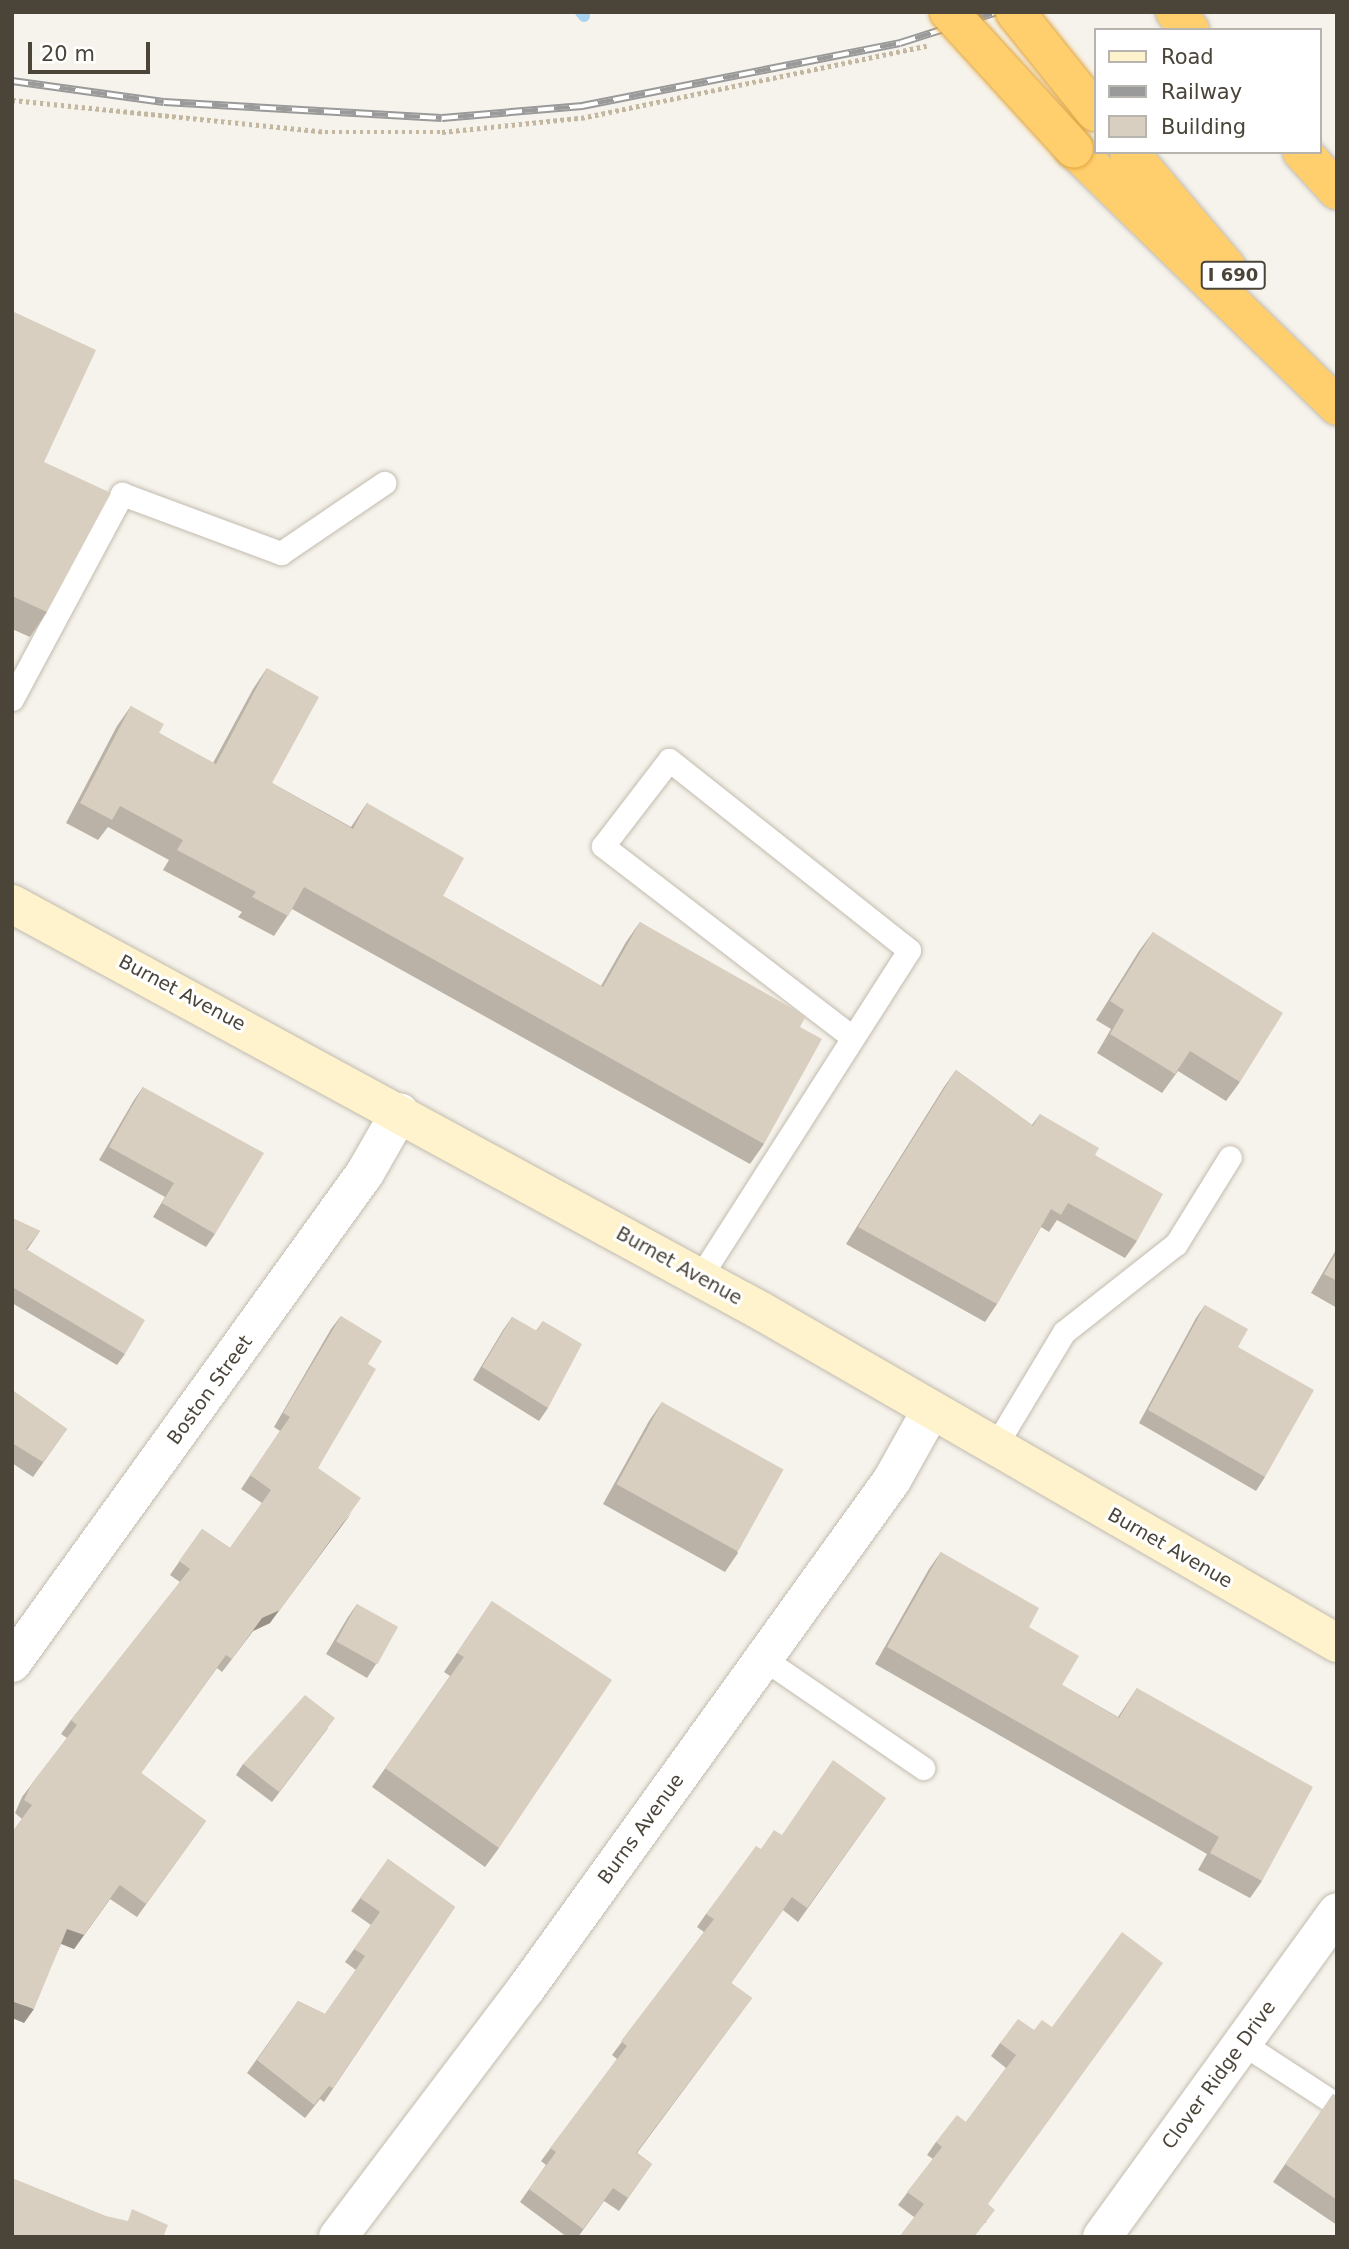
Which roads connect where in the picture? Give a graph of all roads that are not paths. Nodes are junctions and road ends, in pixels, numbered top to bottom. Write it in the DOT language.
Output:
graph roads {
  1 [pos="1014,12"];
  2 [pos="1175,12"];
  3 [pos="940,28"];
  4 [pos="1188,28"];
  5 [pos="1094,110"];
  6 [pos="1131,154"];
  7 [pos="1303,154"];
  8 [pos="1337,190"];
  9 [pos="1337,398"];
  10 [pos="1337,406"];
  11 [pos="384,482"];
  12 [pos="12,699"];
  13 [pos="12,904"];
  14 [pos="849,1035"];
  15 [pos="400,1112"];
  16 [pos="1230,1157"];
  17 [pos="700,1277"];
  18 [pos="930,1412"];
  19 [pos="994,1448"];
  20 [pos="1337,1643"];
  21 [pos="764,1659"];
  22 [pos="12,1663"];
  23 [pos="923,1768"];
  24 [pos="1337,1912"];
  25 [pos="1242,2043"];
  26 [pos="1337,2105"];
  27 [pos="338,2237"];
  28 [pos="1102,2237"];
  1 -- 5 [label="highway, bridge"];
  2 -- 4 [label="highway"];
  3 -- 10 [label="highway, bridge"];
  6 -- 9 [label="highway, I 690"];
  7 -- 8 [label="highway"];
  11 -- 12 [label="lane"];
  13 -- 15 [label="street, Burnet Avenue"];
  14 -- 14 [label="lane"];
  14 -- 17 [label="lane"];
  15 -- 17 [label="street, Burnet Avenue"];
  15 -- 22 [label="street, Boston Street"];
  16 -- 19 [label="lane"];
  17 -- 18 [label="street, Burnet Avenue"];
  18 -- 19 [label="street, Burnet Avenue"];
  18 -- 21 [label="street, Burns Avenue"];
  19 -- 20 [label="street, Burnet Avenue"];
  21 -- 23 [label="lane"];
  21 -- 27 [label="street, Burns Avenue"];
  24 -- 25 [label="street, Clover Ridge Drive"];
  25 -- 26 [label="lane"];
  25 -- 28 [label="street, Clover Ridge Drive"];
}
